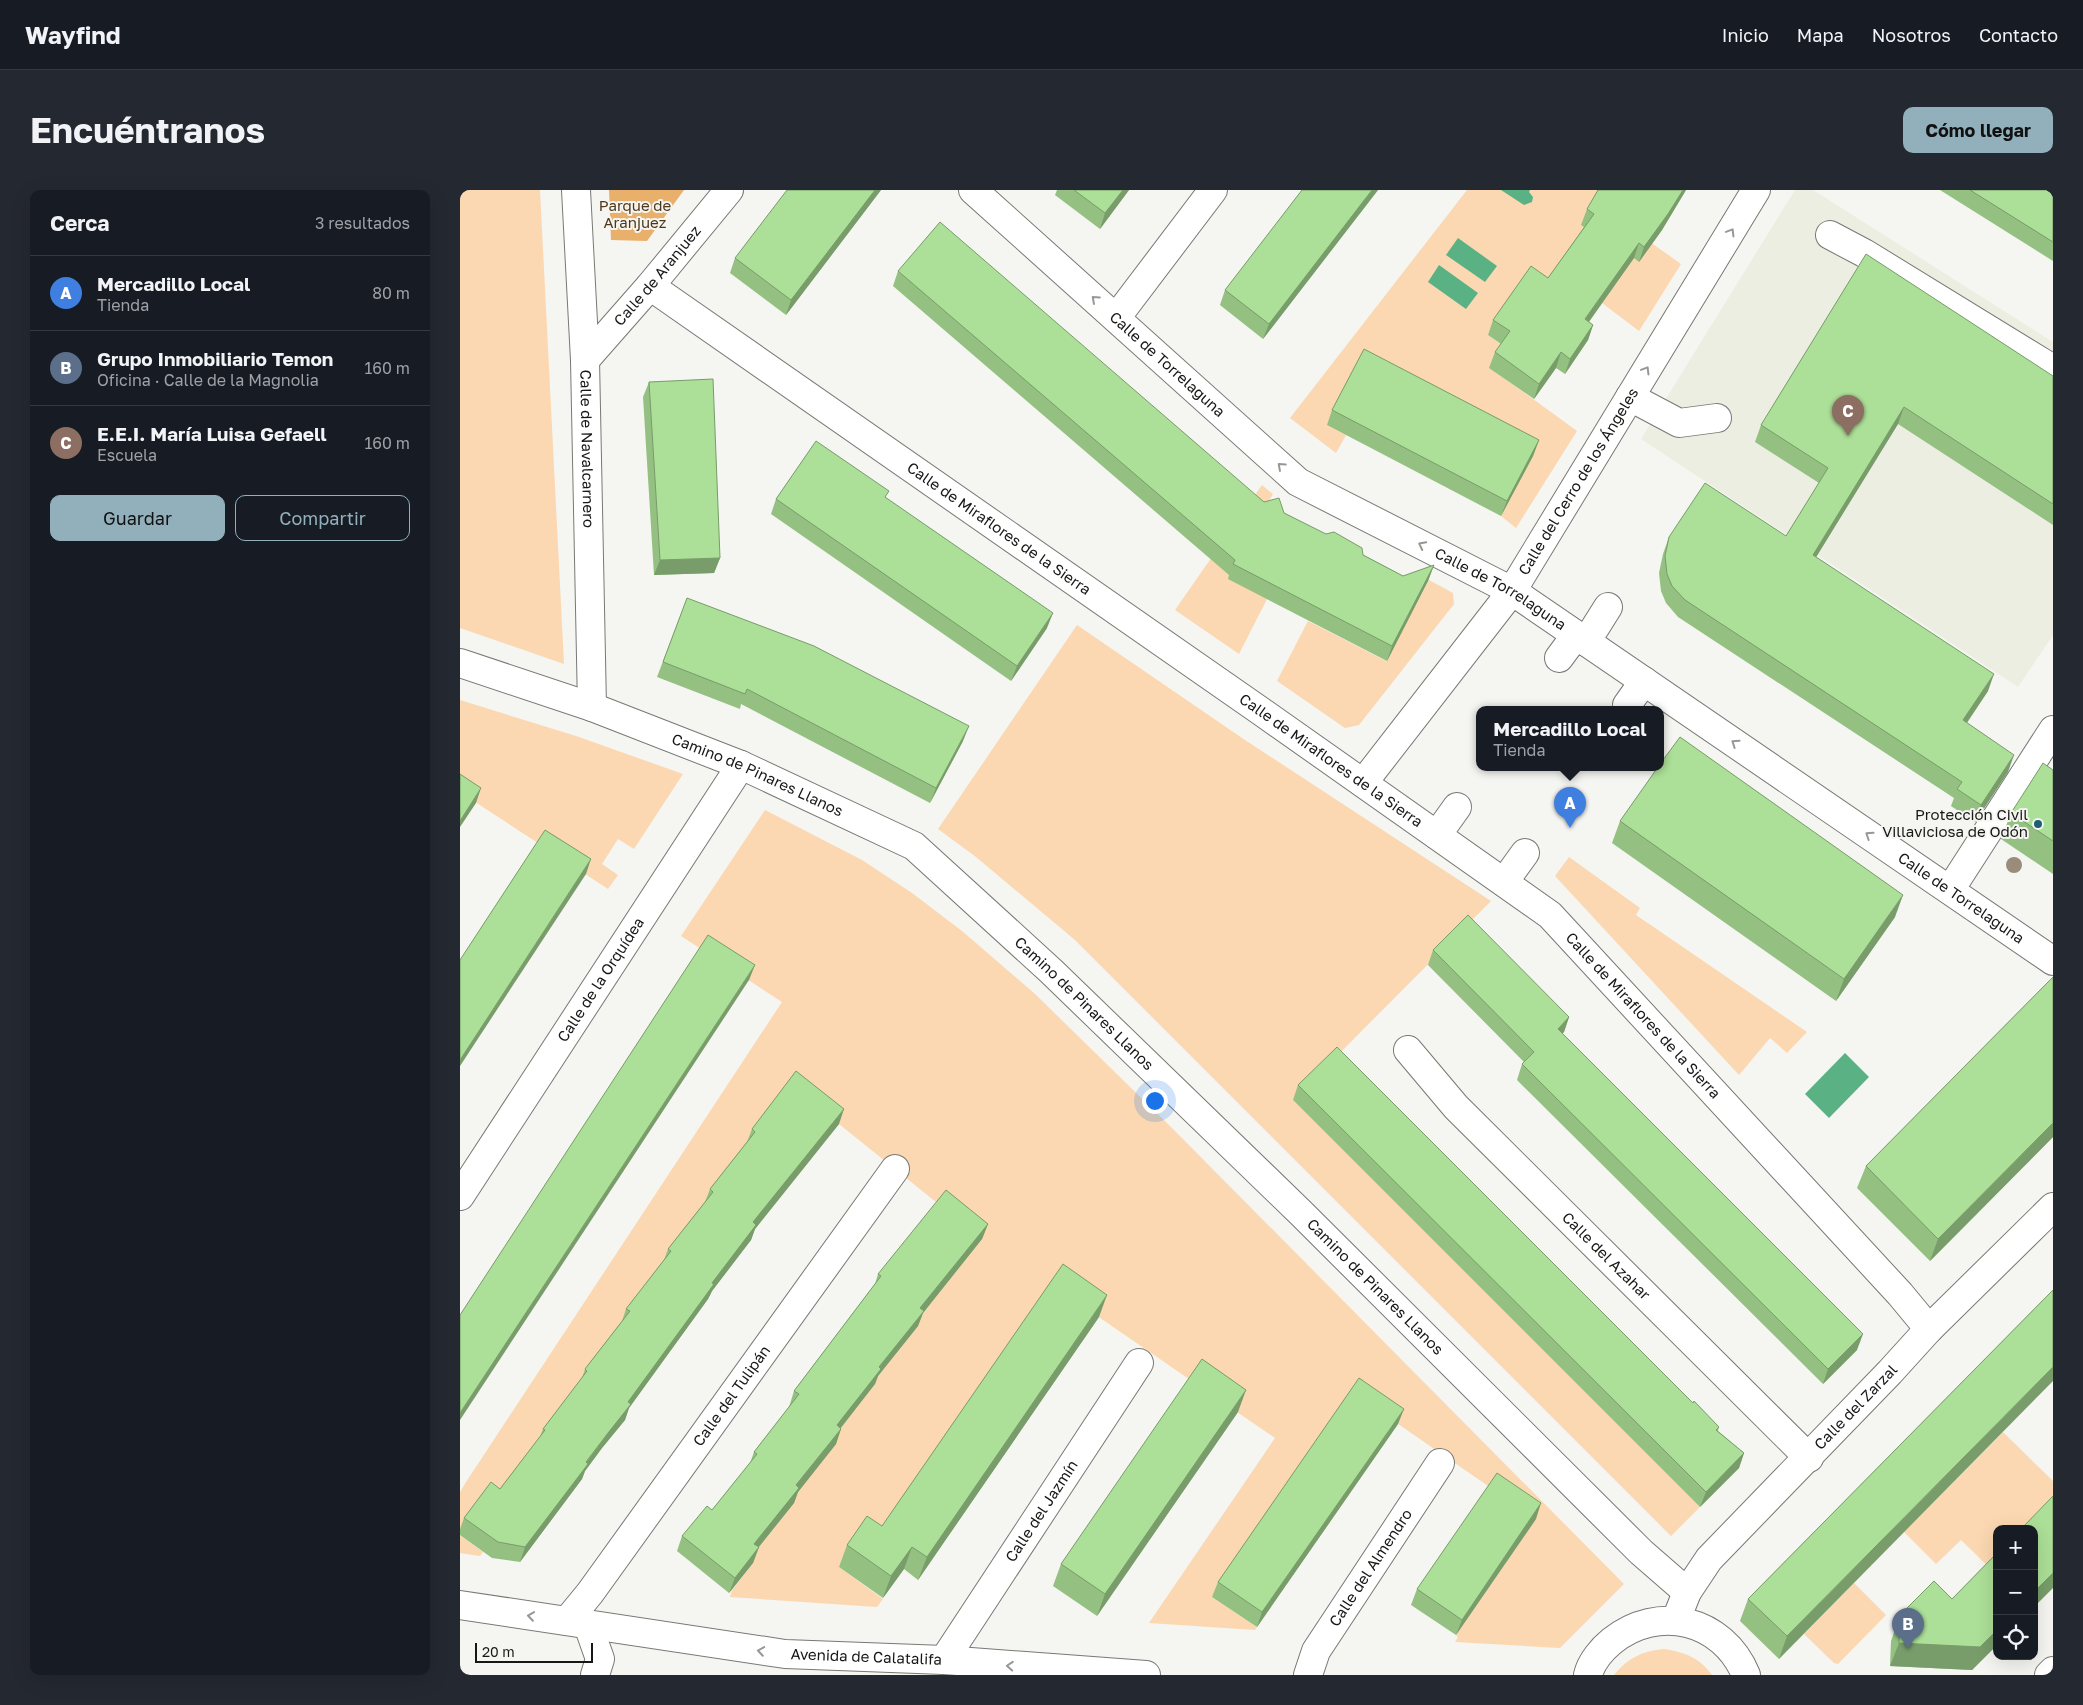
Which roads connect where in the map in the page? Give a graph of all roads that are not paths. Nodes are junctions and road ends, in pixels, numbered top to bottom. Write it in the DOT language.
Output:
graph roads {
  1 [pos="576,190"];
  2 [pos="729,190"];
  3 [pos="974,190"];
  4 [pos="1213,190"];
  5 [pos="1756,190"];
  6 [pos="1830,235"];
  7 [pos="650,286"];
  8 [pos="1116,318"];
  9 [pos="585,360"];
  10 [pos="2053,369"];
  11 [pos="1630,397"];
  12 [pos="1717,418"];
  13 [pos="1512,592"];
  14 [pos="1608,608"];
  15 [pos="1581,638"];
  16 [pos="1559,658"];
  17 [pos="460,663"];
  18 [pos="1644,681"];
  19 [pos="1627,705"];
  20 [pos="592,707"];
  21 [pos="2053,730"];
  22 [pos="741,765"];
  23 [pos="1363,783"];
  24 [pos="1457,807"];
  25 [pos="1437,834"];
  26 [pos="1525,853"];
  27 [pos="1504,882"];
  28 [pos="1950,890"];
  29 [pos="2053,962"];
  30 [pos="1408,1050"];
  31 [pos="895,1169"];
  32 [pos="460,1196"];
  33 [pos="2053,1207"];
  34 [pos="1928,1329"];
  35 [pos="1139,1363"];
  36 [pos="1808,1458"];
  37 [pos="1440,1463"];
  38 [pos="1687,1592"];
  39 [pos="460,1606"];
  40 [pos="1676,1620"];
  41 [pos="578,1623"];
  42 [pos="944,1660"];
  43 [pos="2053,1671"];
  44 [pos="595,1675"];
  45 [pos="1146,1675"];
  46 [pos="1308,1675"];
  47 [pos="1588,1675"];
  48 [pos="1746,1675"];
  49 [pos="2049,1675"];
  1 -- 9 [label="street, Calle de Navalcarnero"];
  2 -- 7 [label="street, Calle de Aranjuez"];
  8 -- 3 [label="street, Calle de Torrelaguna, one-way"];
  4 -- 8 [label="street"];
  11 -- 5 [label="street, Calle del Cerro de los Ángeles, one-way"];
  6 -- 10 [label="street"];
  7 -- 9 [label="street, Calle de Aranjuez"];
  7 -- 23 [label="street, Calle de Miraflores de la Sierra"];
  13 -- 8 [label="street, Calle de Torrelaguna, one-way"];
  9 -- 20 [label="street, Calle de Navalcarnero"];
  11 -- 12 [label="street"];
  11 -- 13 [label="street, Calle del Cerro de los Ángeles"];
  13 -- 15 [label="street, Calle de Torrelaguna"];
  13 -- 23 [label="street, Calle del Cerro de los Ángeles"];
  14 -- 15 [label="street"];
  15 -- 16 [label="street"];
  15 -- 18 [label="street, Calle de Torrelaguna"];
  17 -- 20 [label="street, Camino de Pinares Llanos"];
  18 -- 19 [label="street"];
  28 -- 18 [label="street, Calle de Torrelaguna, one-way"];
  20 -- 22 [label="street, Camino de Pinares Llanos"];
  21 -- 28 [label="street"];
  22 -- 32 [label="street, Calle de la Orquídea"];
  22 -- 38 [label="street, Camino de Pinares Llanos"];
  23 -- 25 [label="street, Calle de Miraflores de la Sierra"];
  24 -- 25 [label="street"];
  25 -- 27 [label="street, Calle de Miraflores de la Sierra"];
  26 -- 27 [label="street"];
  27 -- 34 [label="street, Calle de Miraflores de la Sierra"];
  28 -- 29 [label="street, Calle de Torrelaguna"];
  30 -- 36 [label="street, Calle del Azahar"];
  31 -- 41 [label="street, Calle del Tulipán"];
  33 -- 34 [label="street, Calle del Zarzal"];
  34 -- 36 [label="street, Calle del Zarzal"];
  35 -- 42 [label="street, Calle del Jazmín"];
  36 -- 38 [label="street, Calle del Zarzal"];
  37 -- 46 [label="street, Calle del Almendro"];
  38 -- 40 [label="street, Calle del Zarzal"];
  41 -- 39 [label="street, Avenida de Calatalifa, one-way"];
  40 -- 47 [label="street"];
  40 -- 48 [label="street"];
  42 -- 41 [label="street, Avenida de Calatalifa, one-way"];
  41 -- 44 [label="street"];
  45 -- 42 [label="street, Avenida de Calatalifa, one-way"];
  43 -- 49 [label="street"];
}
